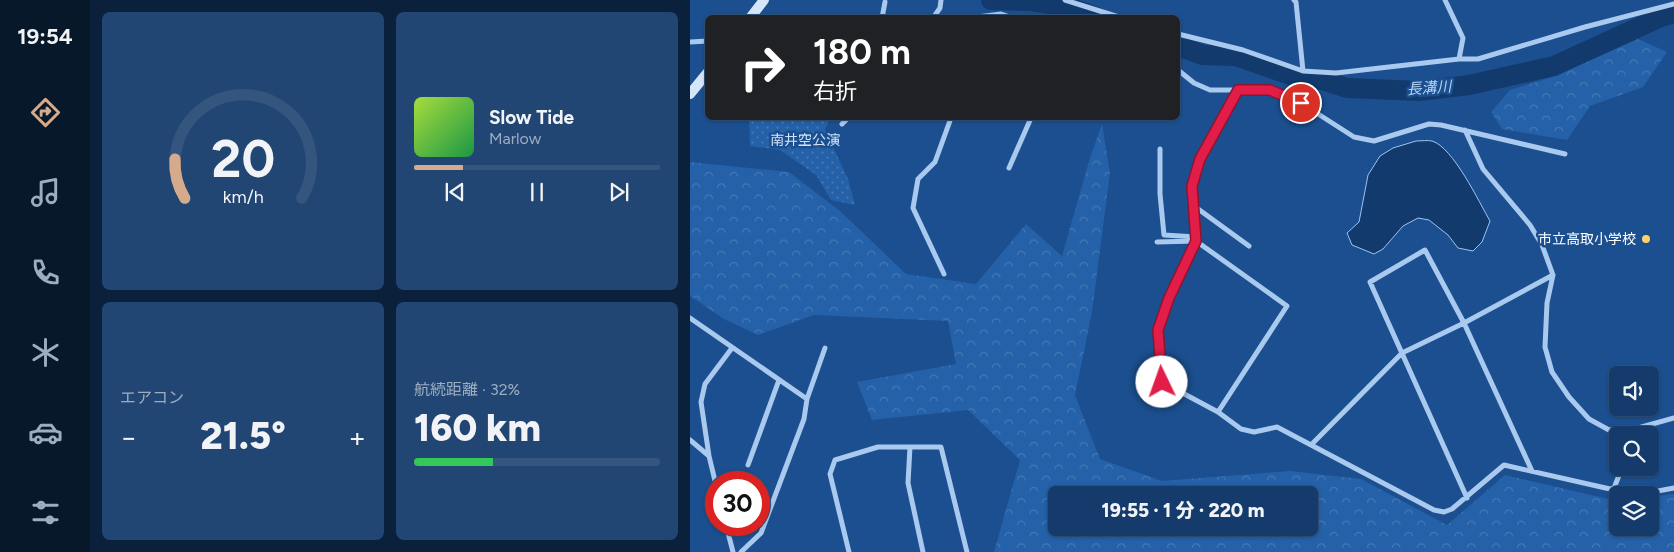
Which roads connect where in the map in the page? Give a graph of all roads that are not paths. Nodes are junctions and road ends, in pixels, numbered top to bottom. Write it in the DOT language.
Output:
graph roads {
  1 [pos="764,0"];
  2 [pos="941,0"];
  3 [pos="1066,0"];
  4 [pos="1294,0"];
  5 [pos="1445,0"];
  6 [pos="885,2"];
  7 [pos="1674,4"];
  8 [pos="752,15"];
  9 [pos="883,15"];
  10 [pos="935,15"];
  11 [pos="1113,15"];
  12 [pos="1180,34"];
  13 [pos="705,41"];
  14 [pos="690,42"];
  15 [pos="1459,59"];
  16 [pos="1302,71"];
  17 [pos="1180,72"];
  18 [pos="705,76"];
  19 [pos="1238,90"];
  20 [pos="690,94"];
  21 [pos="846,120"];
  22 [pos="950,120"];
  23 [pos="1030,120"];
  24 [pos="842,124"];
  25 [pos="1465,130"];
  26 [pos="1160,149"];
  27 [pos="1565,154"];
  28 [pos="1009,168"];
  29 [pos="1194,206"];
  30 [pos="1196,239"];
  31 [pos="1157,242"];
  32 [pos="1249,246"];
  33 [pos="944,274"];
  34 [pos="1553,275"];
  35 [pos="690,318"];
  36 [pos="1464,323"];
  37 [pos="732,348"];
  38 [pos="825,348"];
  39 [pos="1402,353"];
  40 [pos="779,380"];
  41 [pos="808,400"];
  42 [pos="1218,412"];
  43 [pos="1674,418"];
  44 [pos="1645,426"];
  45 [pos="1609,430"];
  46 [pos="690,440"];
  47 [pos="1311,445"];
  48 [pos="910,447"];
  49 [pos="709,456"];
  50 [pos="748,465"];
  51 [pos="713,471"];
  52 [pos="1532,471"];
  53 [pos="1674,488"];
  54 [pos="1609,490"];
  55 [pos="1659,491"];
  56 [pos="1467,498"];
  57 [pos="729,536"];
  58 [pos="744,551"];
  59 [pos="733,552"];
  60 [pos="849,552"];
  61 [pos="923,552"];
  62 [pos="967,552"];
  1 -- 8 [label="street"];
  2 -- 10 [label="street"];
  3 -- 11 [label="street"];
  4 -- 16 [label="street"];
  5 -- 15 [label="street"];
  6 -- 9 [label="street"];
  7 -- 15 [label="street"];
  12 -- 16 [label="street"];
  13 -- 14 [label="street"];
  15 -- 16 [label="street"];
  17 -- 19 [label="street"];
  18 -- 20 [label="street"];
  19 -- 25 [label="street"];
  19 -- 29 [label="street"];
  21 -- 24 [label="street"];
  22 -- 33 [label="street"];
  23 -- 28 [label="street"];
  25 -- 27 [label="street"];
  25 -- 34 [label="street"];
  26 -- 30 [label="street"];
  29 -- 30 [label="street"];
  29 -- 32 [label="street"];
  30 -- 31 [label="street"];
  30 -- 42 [label="street"];
  30 -- 42 [label="street"];
  34 -- 36 [label="street"];
  34 -- 45 [label="street"];
  35 -- 37 [label="street"];
  36 -- 39 [label="street"];
  36 -- 39 [label="street"];
  36 -- 52 [label="street"];
  37 -- 40 [label="street"];
  37 -- 49 [label="street"];
  38 -- 41 [label="street"];
  39 -- 47 [label="street"];
  39 -- 56 [label="street"];
  40 -- 41 [label="street"];
  40 -- 50 [label="street"];
  41 -- 58 [label="street"];
  42 -- 47 [label="street"];
  43 -- 44 [label="street"];
  46 -- 49 [label="street"];
  47 -- 56 [label="street"];
  48 -- 60 [label="street"];
  48 -- 61 [label="street"];
  48 -- 62 [label="street"];
  49 -- 51 [label="street"];
  52 -- 54 [label="street"];
  52 -- 56 [label="street"];
  53 -- 55 [label="street"];
  57 -- 59 [label="street"];
}
